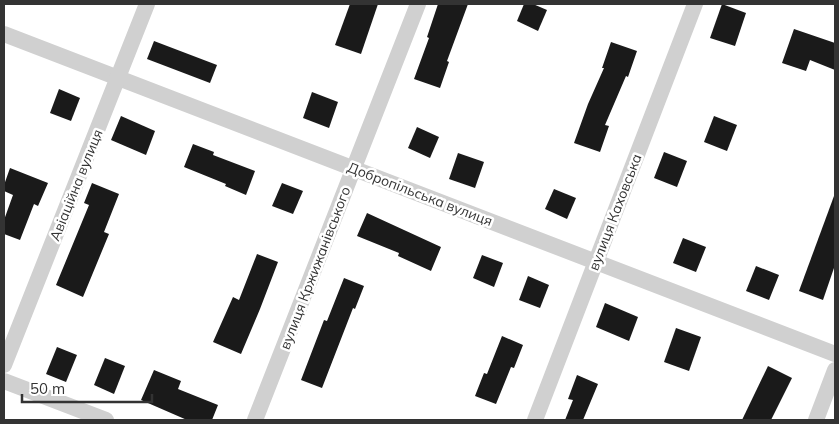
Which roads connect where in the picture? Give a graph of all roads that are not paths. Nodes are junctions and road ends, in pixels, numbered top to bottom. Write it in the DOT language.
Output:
graph roads {
  1 [pos="147,4"];
  2 [pos="418,4"];
  3 [pos="696,4"];
  4 [pos="4,34"];
  5 [pos="118,78"];
  6 [pos="354,168"];
  7 [pos="596,262"];
  8 [pos="835,354"];
  9 [pos="4,365"];
  10 [pos="835,370"];
  11 [pos="4,381"];
  12 [pos="106,420"];
  13 [pos="255,420"];
  14 [pos="535,420"];
  15 [pos="816,420"];
  1 -- 5 [label="street, Авіаційна вулиця"];
  2 -- 6 [label="street, вулиця Кржижанівського"];
  3 -- 7 [label="street, вулиця Каховська"];
  4 -- 5 [label="street, Добропільська вулиця"];
  5 -- 6 [label="street, Добропільська вулиця"];
  5 -- 9 [label="street, Авіаційна вулиця"];
  6 -- 7 [label="street, Добропільська вулиця"];
  6 -- 13 [label="street, вулиця Кржижанівського"];
  7 -- 8 [label="street, Добропільська вулиця"];
  7 -- 14 [label="street, вулиця Каховська"];
  10 -- 15 [label="street"];
  11 -- 12 [label="street"];
}
